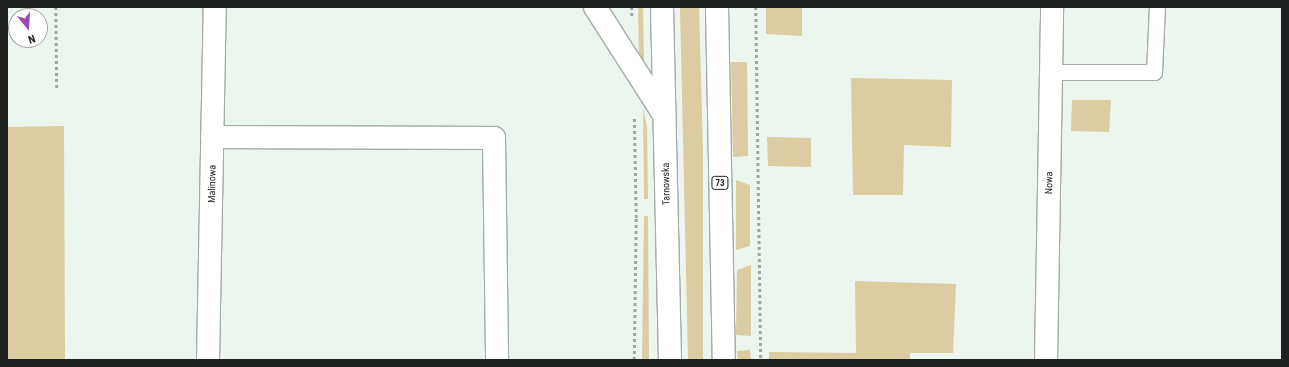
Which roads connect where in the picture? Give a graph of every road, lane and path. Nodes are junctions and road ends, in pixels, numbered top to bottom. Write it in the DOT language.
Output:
graph roads {
  1 [pos="56,7"];
  2 [pos="215,7"];
  3 [pos="595,7"];
  4 [pos="662,7"];
  5 [pos="717,7"];
  6 [pos="756,7"];
  7 [pos="1052,7"];
  8 [pos="1157,7"];
  9 [pos="1051,72"];
  10 [pos="58,89"];
  11 [pos="634,111"];
  12 [pos="664,115"];
  13 [pos="212,137"];
  14 [pos="208,360"];
  15 [pos="497,360"];
  16 [pos="634,360"];
  17 [pos="670,360"];
  18 [pos="724,360"];
  19 [pos="761,360"];
  20 [pos="1046,360"];
  1 -- 10 [label="path"];
  2 -- 13 [label="street, Malinowa"];
  3 -- 12 [label="street"];
  4 -- 12 [label="street, Tarnowska"];
  5 -- 18 [label="street, 73"];
  6 -- 19 [label="path"];
  7 -- 9 [label="street, Nowa"];
  8 -- 9 [label="lane"];
  9 -- 20 [label="street, Nowa"];
  11 -- 16 [label="path"];
  12 -- 17 [label="street, Tarnowska"];
  13 -- 14 [label="street, Malinowa"];
  13 -- 15 [label="street"];
}
